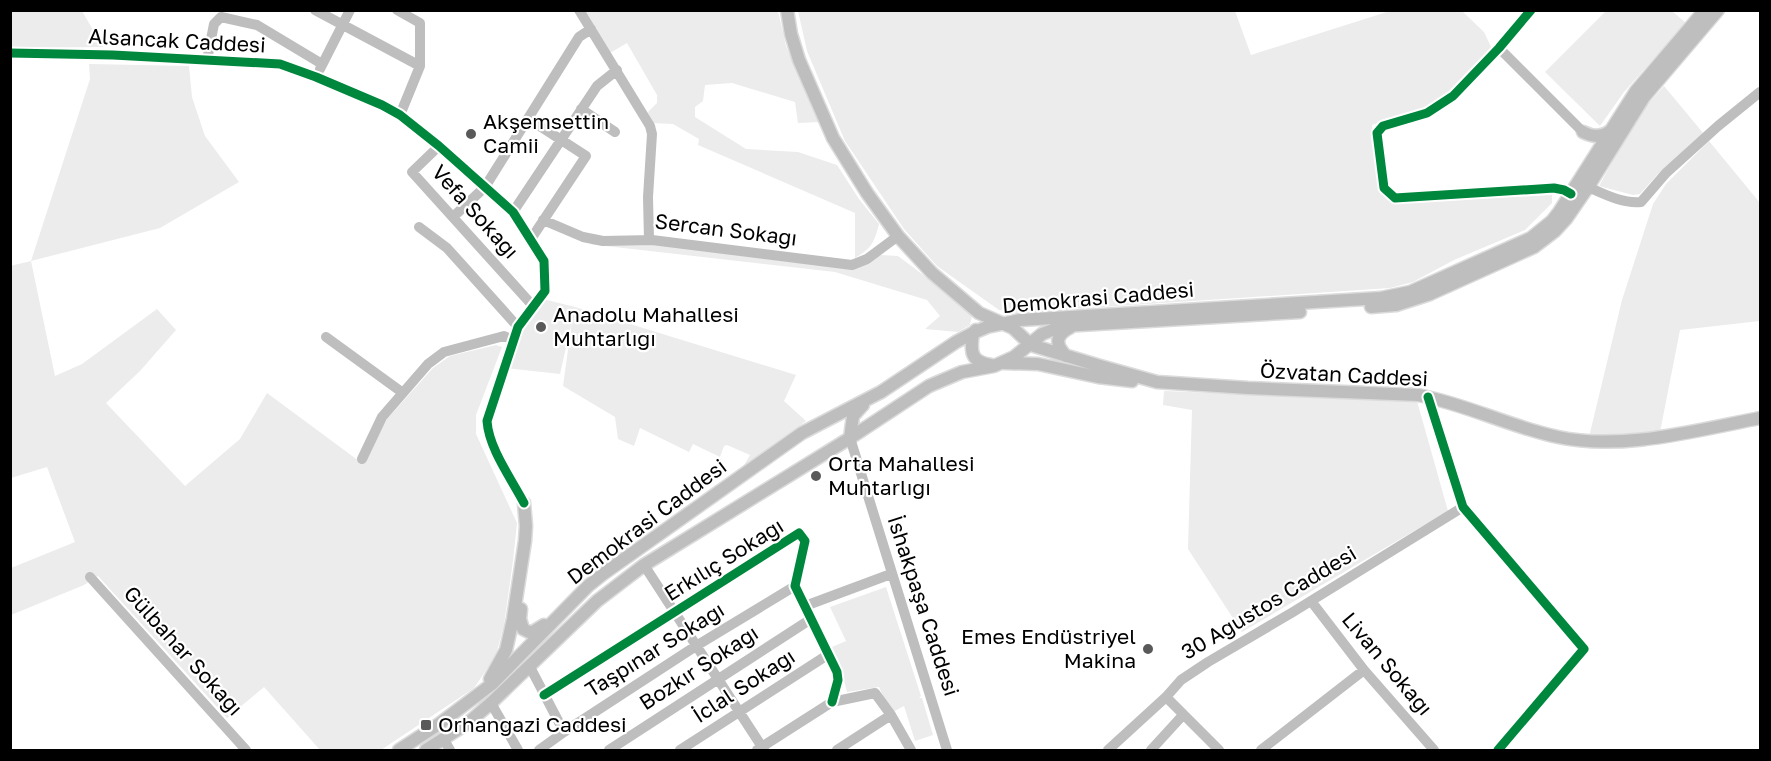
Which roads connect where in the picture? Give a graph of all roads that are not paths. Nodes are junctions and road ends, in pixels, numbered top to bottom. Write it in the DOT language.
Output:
graph roads {
  1 [pos="315,10"];
  2 [pos="350,10"];
  3 [pos="398,10"];
  4 [pos="579,10"];
  5 [pos="787,10"];
  6 [pos="1531,10"];
  7 [pos="1706,10"];
  8 [pos="1718,10"];
  9 [pos="343,25"];
  10 [pos="591,29"];
  11 [pos="1499,48"];
  12 [pos="10,53"];
  13 [pos="207,60"];
  14 [pos="322,64"];
  15 [pos="420,66"];
  16 [pos="616,70"];
  17 [pos="316,77"];
  18 [pos="1761,92"];
  19 [pos="581,109"];
  20 [pos="400,115"];
  21 [pos="529,119"];
  22 [pos="1611,130"];
  23 [pos="615,132"];
  24 [pos="1584,132"];
  25 [pos="561,140"];
  26 [pos="439,146"];
  27 [pos="1595,157"];
  28 [pos="485,187"];
  29 [pos="1588,187"];
  30 [pos="1571,195"];
  31 [pos="513,212"];
  32 [pos="453,217"];
  33 [pos="543,220"];
  34 [pos="419,228"];
  35 [pos="898,236"];
  36 [pos="531,239"];
  37 [pos="649,240"];
  38 [pos="533,306"];
  39 [pos="979,313"];
  40 [pos="1003,323"];
  41 [pos="1073,326"];
  42 [pos="518,327"];
  43 [pos="973,333"];
  44 [pos="1019,334"];
  45 [pos="326,337"];
  46 [pos="513,340"];
  47 [pos="1031,345"];
  48 [pos="1066,356"];
  49 [pos="1014,357"];
  50 [pos="997,365"];
  51 [pos="1157,382"];
  52 [pos="881,392"];
  53 [pos="403,393"];
  54 [pos="1428,397"];
  55 [pos="1761,418"];
  56 [pos="850,438"];
  57 [pos="362,459"];
  58 [pos="524,503"];
  59 [pos="1463,507"];
  60 [pos="619,564"];
  61 [pos="644,565"];
  62 [pos="891,574"];
  63 [pos="90,577"];
  64 [pos="795,586"];
  65 [pos="1311,601"];
  66 [pos="805,606"];
  67 [pos="562,612"];
  68 [pos="674,612"];
  69 [pos="513,619"];
  70 [pos="811,619"];
  71 [pos="696,646"];
  72 [pos="528,647"];
  73 [pos="550,647"];
  74 [pos="829,654"];
  75 [pos="530,667"];
  76 [pos="1364,670"];
  77 [pos="717,679"];
  78 [pos="481,693"];
  79 [pos="544,695"];
  80 [pos="1166,697"];
  81 [pos="832,702"];
  82 [pos="491,703"];
  83 [pos="739,712"];
  84 [pos="891,715"];
  85 [pos="1183,715"];
  86 [pos="564,732"];
  87 [pos="447,745"];
  88 [pos="761,749"];
  89 [pos="246,750"];
  90 [pos="399,750"];
  91 [pos="426,750"];
  92 [pos="518,750"];
  93 [pos="539,750"];
  94 [pos="609,750"];
  95 [pos="680,750"];
  96 [pos="837,750"];
  97 [pos="910,750"];
  98 [pos="947,750"];
  99 [pos="1108,750"];
  100 [pos="1151,750"];
  101 [pos="1219,750"];
  102 [pos="1261,750"];
  103 [pos="1434,750"];
  104 [pos="1498,750"];
  1 -- 9 [label="street"];
  2 -- 9 [label="street"];
  3 -- 15 [label="street"];
  4 -- 10 [label="street"];
  5 -- 35 [label="main road"];
  6 -- 11 [label="street"];
  7 -- 22 [label="main road, Demokrasi Caddesi"];
  8 -- 29 [label="main road, Demokrasi Caddesi"];
  9 -- 14 [label="street"];
  9 -- 15 [label="street"];
  10 -- 16 [label="street"];
  10 -- 21 [label="street"];
  11 -- 24 [label="street"];
  11 -- 30 [label="street"];
  12 -- 13 [label="street, Alsancak Caddesi"];
  13 -- 14 [label="street"];
  13 -- 17 [label="street, Alsancak Caddesi"];
  14 -- 17 [label="street"];
  15 -- 20 [label="street"];
  16 -- 19 [label="street"];
  16 -- 37 [label="street"];
  17 -- 20 [label="street, Alsancak Caddesi"];
  18 -- 29 [label="street"];
  19 -- 23 [label="street"];
  19 -- 25 [label="street"];
  20 -- 26 [label="street, Alsancak Caddesi"];
  21 -- 25 [label="street"];
  21 -- 28 [label="street"];
  22 -- 24 [label="main road"];
  22 -- 27 [label="main road, Demokrasi Caddesi"];
  24 -- 27 [label="main road"];
  25 -- 31 [label="street"];
  25 -- 33 [label="street"];
  26 -- 28 [label="street, Alsancak Caddesi"];
  26 -- 32 [label="street, Vefa Sokağı"];
  27 -- 30 [label="main road, Demokrasi Caddesi"];
  28 -- 31 [label="street, Alsancak Caddesi"];
  28 -- 32 [label="street"];
  29 -- 41 [label="main road, Demokrasi Caddesi"];
  30 -- 40 [label="main road, Demokrasi Caddesi"];
  31 -- 36 [label="street, Alsancak Caddesi"];
  32 -- 38 [label="street, Vefa Sokağı"];
  33 -- 36 [label="street"];
  33 -- 37 [label="street, Sercan Sokağı"];
  34 -- 42 [label="street"];
  35 -- 37 [label="street, Sercan Sokağı"];
  35 -- 39 [label="main road"];
  36 -- 38 [label="street, Alsancak Caddesi"];
  38 -- 42 [label="street, Alsancak Caddesi"];
  39 -- 40 [label="main road"];
  39 -- 43 [label="main road"];
  40 -- 43 [label="main road, Demokrasi Caddesi"];
  40 -- 44 [label="main road"];
  41 -- 47 [label="main road, Demokrasi Caddesi"];
  41 -- 48 [label="main road"];
  42 -- 46 [label="street, Alsancak Caddesi"];
  43 -- 50 [label="main road"];
  43 -- 52 [label="main road, Demokrasi Caddesi"];
  44 -- 47 [label="main road"];
  44 -- 49 [label="main road"];
  45 -- 53 [label="street"];
  46 -- 53 [label="street"];
  46 -- 58 [label="street, Alsancak Caddesi"];
  47 -- 48 [label="main road, Özvatan Caddesi"];
  47 -- 49 [label="main road, Demokrasi Caddesi"];
  48 -- 51 [label="main road, Özvatan Caddesi"];
  49 -- 50 [label="main road, Demokrasi Caddesi"];
  50 -- 51 [label="main road"];
  50 -- 56 [label="main road, Demokrasi Caddesi"];
  51 -- 54 [label="main road, Özvatan Caddesi"];
  52 -- 56 [label="main road"];
  52 -- 60 [label="main road, Demokrasi Caddesi"];
  53 -- 57 [label="street"];
  54 -- 55 [label="main road, Özvatan Caddesi"];
  54 -- 59 [label="street"];
  56 -- 61 [label="main road, Demokrasi Caddesi"];
  56 -- 62 [label="street, İshakpaşa Caddesi"];
  58 -- 67 [label="main road"];
  58 -- 69 [label="main road"];
  59 -- 65 [label="street, 30 Ağustos Caddesi"];
  59 -- 104 [label="street"];
  60 -- 61 [label="main road"];
  60 -- 67 [label="main road, Demokrasi Caddesi"];
  61 -- 68 [label="street"];
  61 -- 73 [label="main road, Demokrasi Caddesi"];
  62 -- 66 [label="street"];
  62 -- 98 [label="street, İshakpaşa Caddesi"];
  63 -- 89 [label="street, Gülbahar Sokağı"];
  64 -- 66 [label="street"];
  64 -- 68 [label="street, Erkılıç Sokağı"];
  64 -- 71 [label="street, Taşpınar Sokağı"];
  65 -- 76 [label="street, Livan Sokağı"];
  65 -- 80 [label="street, 30 Ağustos Caddesi"];
  66 -- 70 [label="street"];
  67 -- 72 [label="main road, Demokrasi Caddesi"];
  68 -- 71 [label="street"];
  68 -- 79 [label="street, Erkılıç Sokağı"];
  69 -- 72 [label="main road"];
  69 -- 78 [label="main road"];
  70 -- 74 [label="street"];
  70 -- 77 [label="street, Bozkır Sokağı"];
  71 -- 77 [label="street"];
  71 -- 86 [label="street, Taşpınar Sokağı"];
  72 -- 73 [label="main road"];
  72 -- 78 [label="main road, Demokrasi Caddesi"];
  73 -- 75 [label="main road, Demokrasi Caddesi"];
  74 -- 81 [label="street"];
  74 -- 83 [label="street, İclal Sokağı"];
  75 -- 79 [label="street"];
  75 -- 82 [label="main road, Demokrasi Caddesi"];
  76 -- 102 [label="street"];
  76 -- 103 [label="street, Livan Sokağı"];
  77 -- 83 [label="street"];
  77 -- 94 [label="street, Bozkır Sokağı"];
  78 -- 90 [label="main road, Demokrasi Caddesi"];
  79 -- 86 [label="street"];
  80 -- 85 [label="street"];
  80 -- 99 [label="street, 30 Ağustos Caddesi"];
  81 -- 84 [label="street"];
  81 -- 88 [label="street"];
  82 -- 87 [label="main road, Demokrasi Caddesi"];
  82 -- 92 [label="street"];
  83 -- 88 [label="street"];
  83 -- 95 [label="street, İclal Sokağı"];
  84 -- 96 [label="street"];
  84 -- 97 [label="street"];
  85 -- 100 [label="street"];
  85 -- 101 [label="street"];
  86 -- 93 [label="street, Taşpınar Sokağı"];
  87 -- 91 [label="main road, Demokrasi Caddesi"];
}
